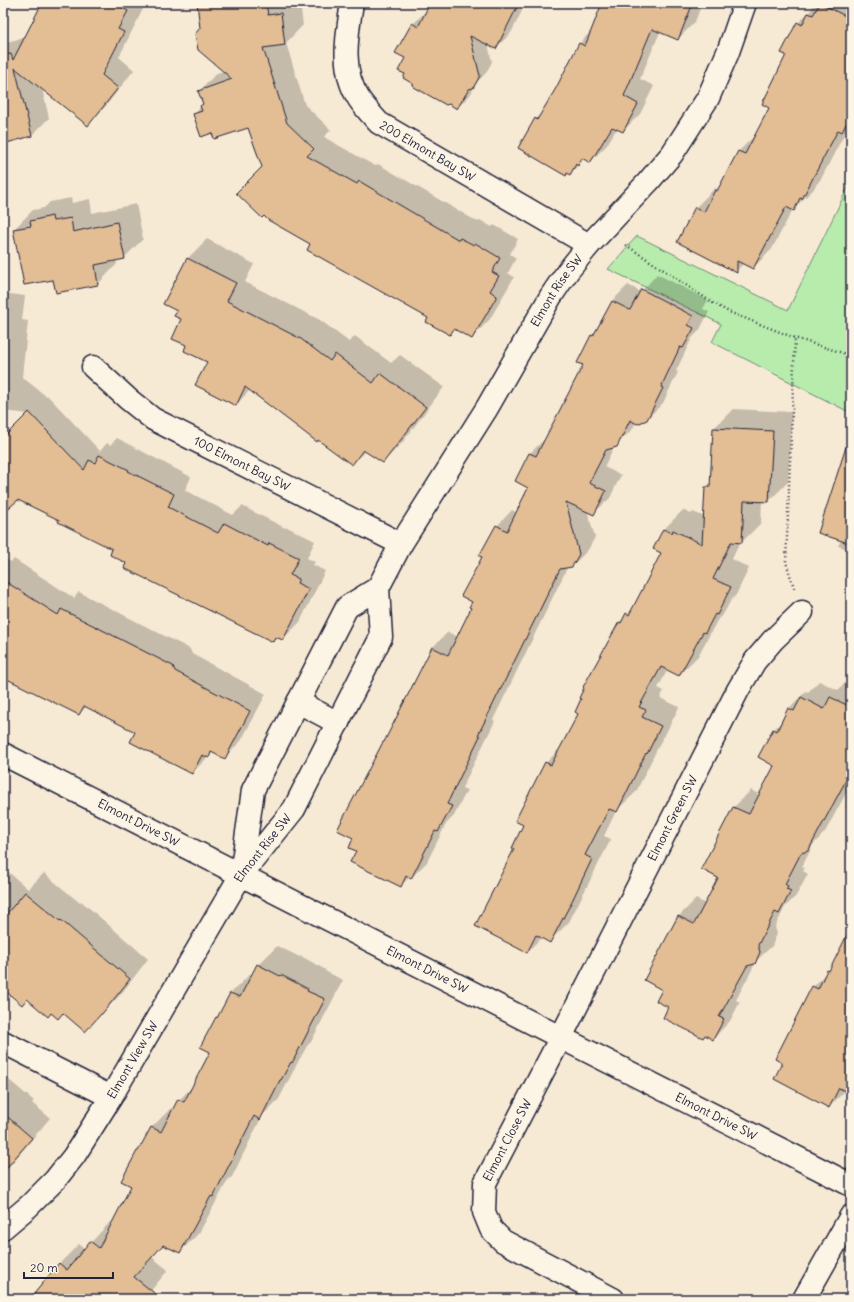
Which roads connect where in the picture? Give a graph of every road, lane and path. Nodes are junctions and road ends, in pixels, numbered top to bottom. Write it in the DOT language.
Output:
graph roads {
  1 [pos="352,3"];
  2 [pos="745,3"];
  3 [pos="595,239"];
  4 [pos="795,338"];
  5 [pos="851,358"];
  6 [pos="93,367"];
  7 [pos="401,544"];
  8 [pos="378,588"];
  9 [pos="802,612"];
  10 [pos="298,702"];
  11 [pos="338,723"];
  12 [pos="3,754"];
  13 [pos="241,875"];
  14 [pos="561,1037"];
  15 [pos="3,1042"];
  16 [pos="111,1097"];
  17 [pos="851,1185"];
  18 [pos="851,1216"];
  19 [pos="3,1228"];
  20 [pos="613,1299"];
  21 [pos="804,1299"];
  1 -- 3 [label="street, 200 Elmont Bay SW"];
  2 -- 3 [label="street, Elmont Rise SW"];
  3 -- 4 [label="path"];
  3 -- 7 [label="street, Elmont Rise SW"];
  4 -- 5 [label="path"];
  4 -- 9 [label="path"];
  6 -- 7 [label="street, 100 Elmont Bay SW"];
  7 -- 8 [label="street, Elmont Rise SW"];
  8 -- 10 [label="street, Elmont Rise SW"];
  8 -- 11 [label="street, Elmont Rise SW"];
  9 -- 14 [label="street, Elmont Green SW"];
  10 -- 11 [label="street"];
  10 -- 13 [label="street, Elmont Rise SW"];
  11 -- 13 [label="street, Elmont Rise SW"];
  12 -- 13 [label="street, Elmont Drive SW"];
  13 -- 14 [label="street, Elmont Drive SW"];
  13 -- 16 [label="street, Elmont View SW"];
  14 -- 17 [label="street, Elmont Drive SW"];
  14 -- 20 [label="street, Elmont Close SW"];
  15 -- 16 [label="street"];
  16 -- 19 [label="street, Elmont View SW"];
  18 -- 21 [label="street"];
}
